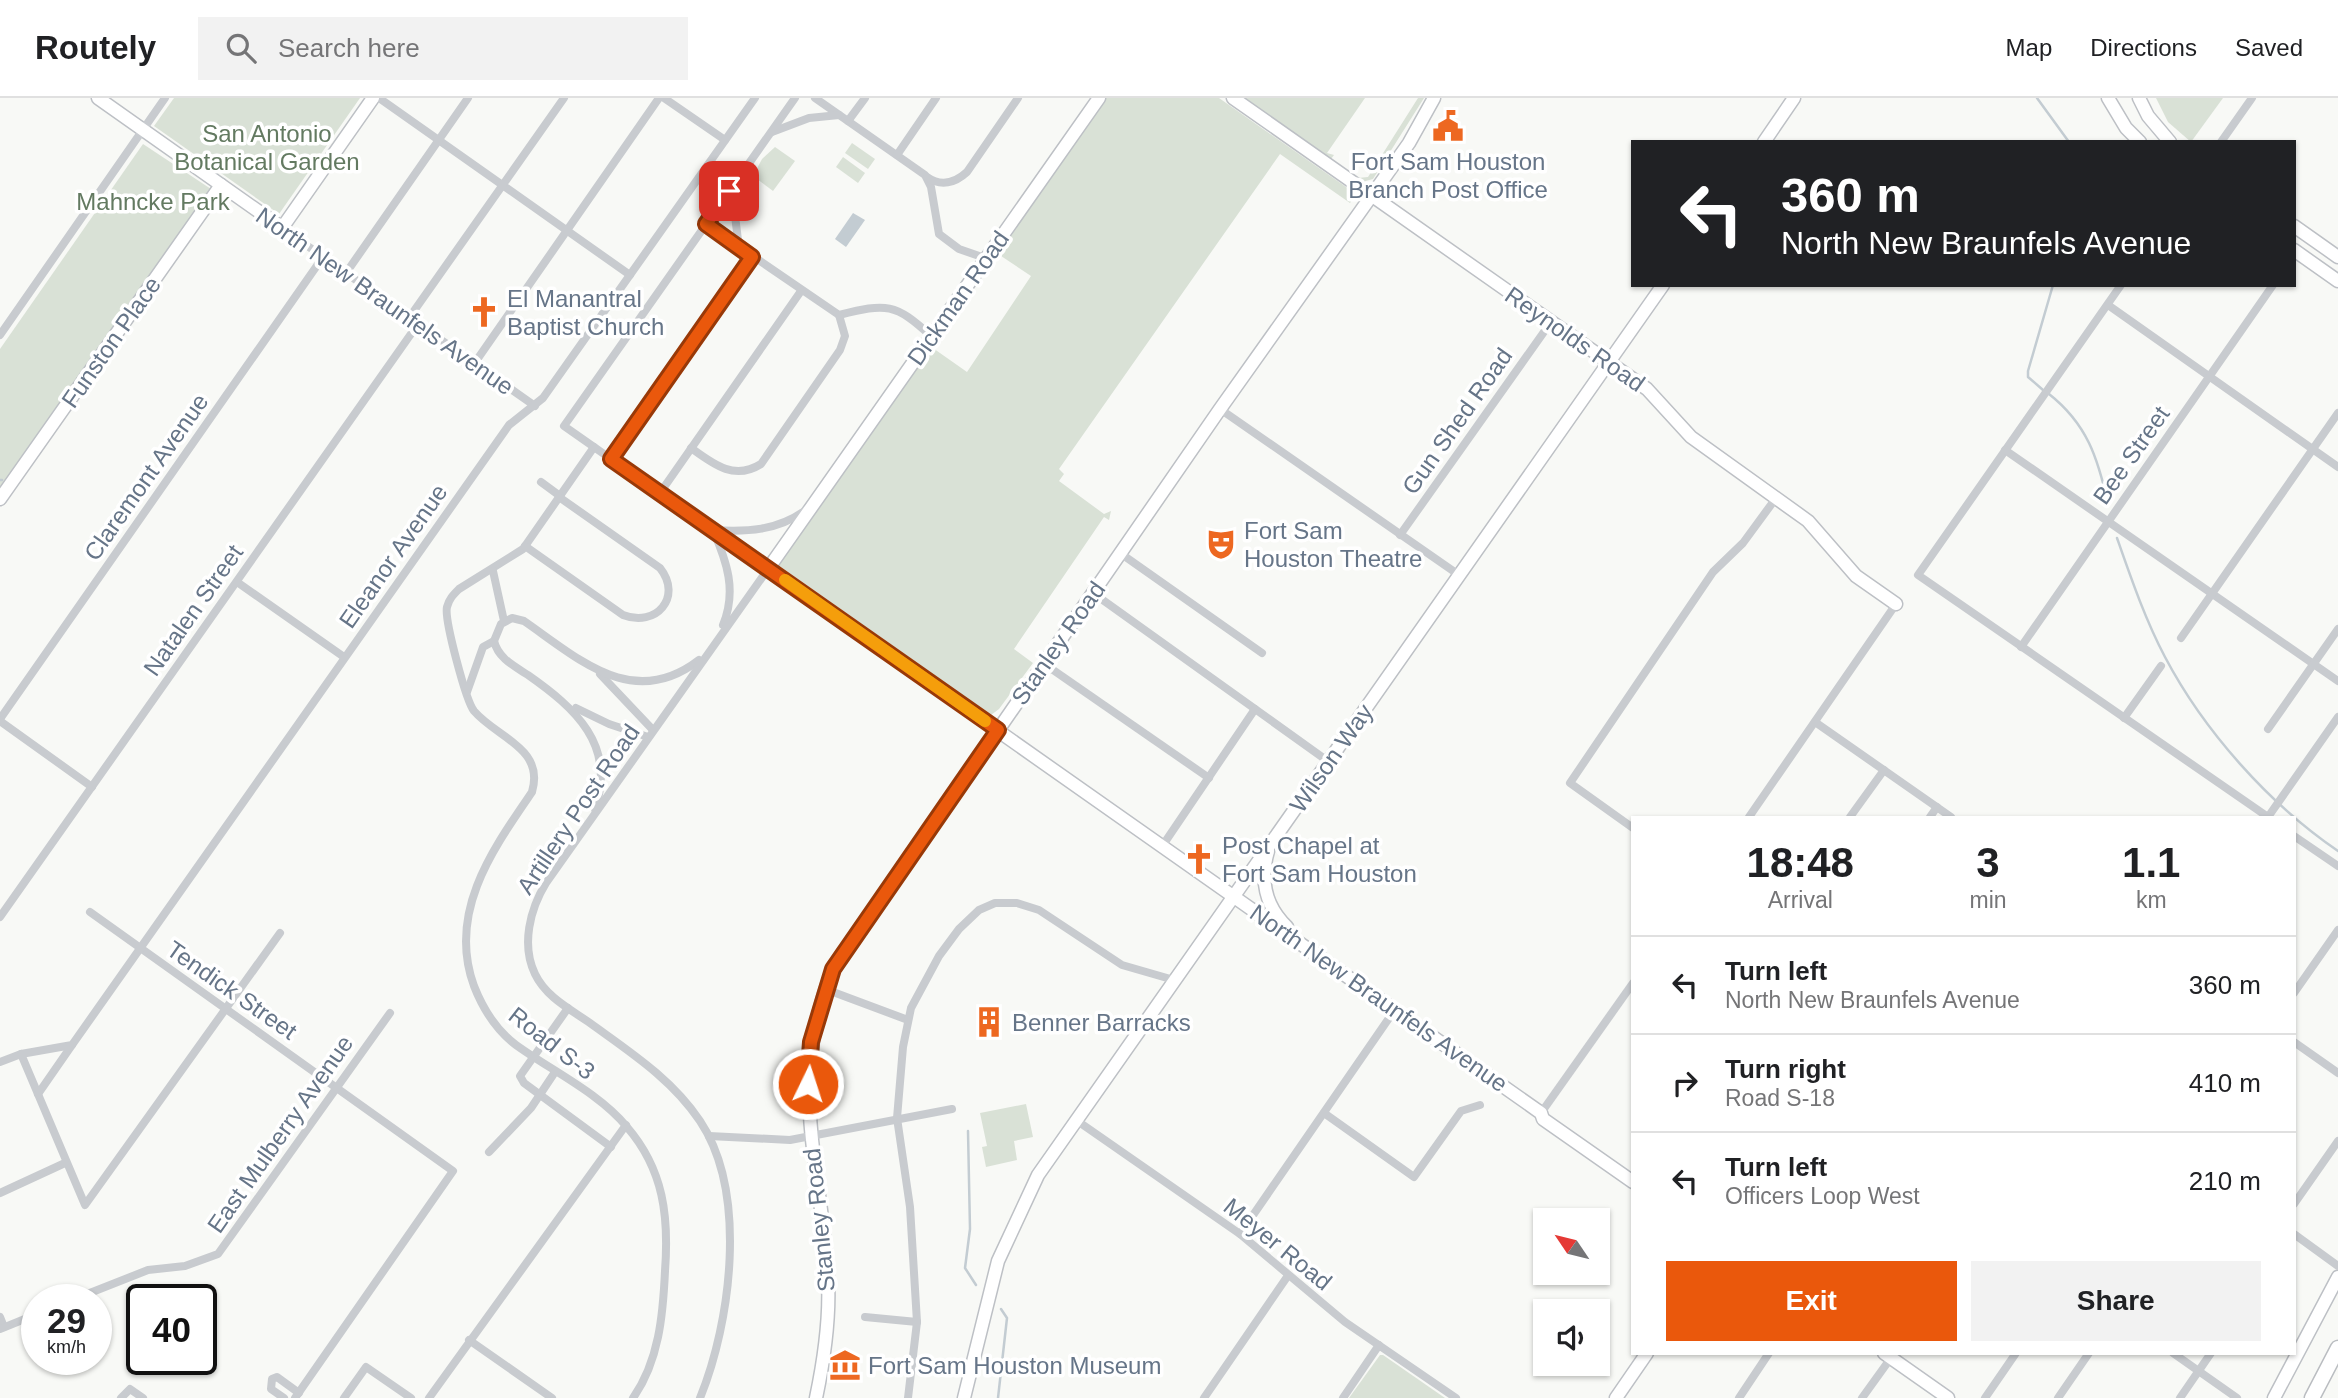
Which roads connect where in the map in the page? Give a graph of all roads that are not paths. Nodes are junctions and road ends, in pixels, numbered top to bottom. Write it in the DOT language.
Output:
graph roads {
  1 [pos="99,98"];
  2 [pos="165,98"];
  3 [pos="373,98"];
  4 [pos="379,98"];
  5 [pos="468,98"];
  6 [pos="564,98"];
  7 [pos="661,98"];
  8 [pos="755,98"];
  9 [pos="795,98"];
  10 [pos="815,98"];
  11 [pos="865,98"];
  12 [pos="936,98"];
  13 [pos="1018,98"];
  14 [pos="1099,98"];
  15 [pos="1233,98"];
  16 [pos="1434,98"];
  17 [pos="1794,98"];
  18 [pos="2108,98"];
  19 [pos="2133,98"];
  20 [pos="2252,98"];
  21 [pos="2144,100"];
  22 [pos="839,115"];
  23 [pos="848,121"];
  24 [pos="143,130"];
  25 [pos="771,132"];
  26 [pos="2168,139"];
  27 [pos="438,140"];
  28 [pos="725,140"];
  29 [pos="1765,140"];
  30 [pos="2138,140"];
  31 [pos="2222,140"];
  32 [pos="897,155"];
  33 [pos="741,175"];
  34 [pos="925,175"];
  35 [pos="221,185"];
  36 [pos="503,186"];
  37 [pos="1372,195"];
  38 [pos="706,224"];
  39 [pos="2296,227"];
  40 [pos="282,228"];
  41 [pos="567,230"];
  42 [pos="2308,236"];
  43 [pos="740,248"];
  44 [pos="2296,251"];
  45 [pos="2296,253"];
  46 [pos="323,257"];
  47 [pos="752,257"];
  48 [pos="2338,257"];
  49 [pos="985,258"];
  50 [pos="345,273"];
  51 [pos="630,275"];
  52 [pos="2338,281"];
  53 [pos="1662,287"];
  54 [pos="2120,287"];
  55 [pos="2272,287"];
  56 [pos="801,291"];
  57 [pos="2108,305"];
  58 [pos="839,315"];
  59 [pos="409,318"];
  60 [pos="1551,322"];
  61 [pos="418,324"];
  62 [pos="0,335"];
  63 [pos="931,336"];
  64 [pos="1610,362"];
  65 [pos="474,363"];
  66 [pos="2209,376"];
  67 [pos="535,406"];
  68 [pos="1220,409"];
  69 [pos="2338,413"];
  70 [pos="594,447"];
  71 [pos="691,448"];
  72 [pos="2312,449"];
  73 [pos="2006,450"];
  74 [pos="611,459"];
  75 [pos="2338,467"];
  76 [pos="541,482"];
  77 [pos="660,493"];
  78 [pos="559,496"];
  79 [pos="1776,498"];
  80 [pos="0,499"];
  81 [pos="817,499"];
  82 [pos="2109,522"];
  83 [pos="713,530"];
  84 [pos="1400,535"];
  85 [pos="526,545"];
  86 [pos="1120,553"];
  87 [pos="768,569"];
  88 [pos="493,571"];
  89 [pos="1459,575"];
  90 [pos="237,582"];
  91 [pos="1093,593"];
  92 [pos="2212,593"];
  93 [pos="1896,604"];
  94 [pos="504,621"];
  95 [pos="2338,629"];
  96 [pos="718,638"];
  97 [pos="2181,638"];
  98 [pos="494,641"];
  99 [pos="2021,647"];
  100 [pos="709,651"];
  101 [pos="1262,653"];
  102 [pos="344,657"];
  103 [pos="1043,663"];
  104 [pos="2314,663"];
  105 [pos="2161,666"];
  106 [pos="595,670"];
  107 [pos="2338,681"];
  108 [pos="467,692"];
  109 [pos="565,701"];
  110 [pos="1255,709"];
  111 [pos="2124,718"];
  112 [pos="2338,719"];
  113 [pos="0,720"];
  114 [pos="1815,722"];
  115 [pos="2268,729"];
  116 [pos="998,730"];
  117 [pos="650,734"];
  118 [pos="1329,762"];
  119 [pos="1884,770"];
  120 [pos="1209,778"];
  121 [pos="92,787"];
  122 [pos="1937,807"];
  123 [pos="1750,816"];
  124 [pos="1851,816"];
  125 [pos="1931,816"];
  126 [pos="1950,816"];
  127 [pos="2267,816"];
  128 [pos="2269,816"];
  129 [pos="592,817"];
  130 [pos="1631,827"];
  131 [pos="2296,837"];
  132 [pos="1271,844"];
  133 [pos="1163,845"];
  134 [pos="2338,866"];
  135 [pos="1234,895"];
  136 [pos="90,912"];
  137 [pos="0,917"];
  138 [pos="2338,930"];
  139 [pos="280,933"];
  140 [pos="140,948"];
  141 [pos="1310,949"];
  142 [pos="1174,980"];
  143 [pos="1631,986"];
  144 [pos="825,989"];
  145 [pos="2296,990"];
  146 [pos="568,1008"];
  147 [pos="1395,1008"];
  148 [pos="226,1010"];
  149 [pos="390,1013"];
  150 [pos="908,1020"];
  151 [pos="2296,1043"];
  152 [pos="72,1045"];
  153 [pos="21,1054"];
  154 [pos="534,1057"];
  155 [pos="0,1062"];
  156 [pos="555,1072"];
  157 [pos="2338,1073"];
  158 [pos="337,1088"];
  159 [pos="38,1094"];
  160 [pos="540,1095"];
  161 [pos="1480,1105"];
  162 [pos="951,1109"];
  163 [pos="1324,1113"];
  164 [pos="1541,1113"];
  165 [pos="897,1118"];
  166 [pos="1076,1120"];
  167 [pos="626,1125"];
  168 [pos="811,1135"];
  169 [pos="709,1136"];
  170 [pos="2338,1141"];
  171 [pos="611,1147"];
  172 [pos="489,1152"];
  173 [pos="65,1163"];
  174 [pos="1631,1172"];
  175 [pos="1631,1181"];
  176 [pos="0,1193"];
  177 [pos="2296,1200"];
  178 [pos="1240,1234"];
  179 [pos="2296,1235"];
  180 [pos="2338,1266"];
  181 [pos="1287,1277"];
  182 [pos="2338,1277"];
  183 [pos="112,1284"];
  184 [pos="0,1317"];
  185 [pos="865,1317"];
  186 [pos="21,1320"];
  187 [pos="917,1322"];
  188 [pos="2,1328"];
  189 [pos="469,1340"];
  190 [pos="1379,1345"];
  191 [pos="2338,1348"];
  192 [pos="1646,1355"];
  193 [pos="1768,1355"];
  194 [pos="1888,1355"];
  195 [pos="1890,1355"];
  196 [pos="2015,1355"];
  197 [pos="2088,1355"];
  198 [pos="2176,1355"];
  199 [pos="2210,1355"];
  200 [pos="2338,1369"];
  201 [pos="2199,1371"];
  202 [pos="297,1395"];
  203 [pos="121,1398"];
  204 [pos="143,1398"];
  205 [pos="284,1398"];
  206 [pos="344,1398"];
  207 [pos="411,1398"];
  208 [pos="430,1398"];
  209 [pos="552,1398"];
  210 [pos="633,1398"];
  211 [pos="700,1398"];
  212 [pos="816,1398"];
  213 [pos="908,1398"];
  214 [pos="964,1398"];
  215 [pos="1204,1398"];
  216 [pos="1343,1398"];
  217 [pos="1456,1398"];
  218 [pos="1616,1398"];
  219 [pos="1739,1398"];
  220 [pos="1862,1398"];
  221 [pos="1948,1398"];
  222 [pos="1985,1398"];
  223 [pos="2058,1398"];
  224 [pos="2180,1398"];
  225 [pos="2236,1398"];
  226 [pos="2274,1398"];
  227 [pos="2312,1398"];
  228 [pos="2322,1398"];
  1 -- 24 [label="street, North New Braunfels Avenue"];
  2 -- 24 [label="street"];
  3 -- 40 [label="street"];
  4 -- 27 [label="street"];
  5 -- 27 [label="street"];
  6 -- 36 [label="street"];
  7 -- 28 [label="street"];
  7 -- 41 [label="street"];
  8 -- 28 [label="street, Eleanor Avenue"];
  9 -- 25 [label="street"];
  10 -- 22 [label="street"];
  11 -- 23 [label="street"];
  12 -- 32 [label="street"];
  13 -- 34 [label="street"];
  14 -- 49 [label="street, Dickman Road"];
  15 -- 37 [label="street, Reynolds Road"];
  16 -- 37 [label="street, Stanley Road"];
  17 -- 29 [label="street"];
  18 -- 30 [label="street"];
  19 -- 21 [label="street"];
  20 -- 31 [label="street"];
  21 -- 26 [label="street"];
  22 -- 23 [label="street"];
  22 -- 25 [label="street"];
  23 -- 32 [label="street"];
  24 -- 35 [label="street, North New Braunfels Avenue"];
  24 -- 62 [label="street"];
  25 -- 33 [label="street"];
  27 -- 36 [label="street"];
  27 -- 50 [label="street"];
  28 -- 51 [label="street, Eleanor Avenue"];
  32 -- 34 [label="street"];
  33 -- 38 [label="street"];
  33 -- 43 [label="street"];
  34 -- 49 [label="street"];
  35 -- 40 [label="street, North New Braunfels Avenue"];
  35 -- 80 [label="street, Funston Place"];
  36 -- 41 [label="street"];
  36 -- 59 [label="street"];
  37 -- 60 [label="street, Reynolds Road"];
  37 -- 68 [label="street, Stanley Road"];
  38 -- 43 [label="street"];
  38 -- 70 [label="street, North New Braunfels Avenue"];
  39 -- 42 [label="street"];
  40 -- 46 [label="street, North New Braunfels Avenue"];
  41 -- 51 [label="street"];
  41 -- 65 [label="street"];
  42 -- 44 [label="street"];
  42 -- 48 [label="street"];
  43 -- 47 [label="street"];
  45 -- 52 [label="street"];
  46 -- 50 [label="street, North New Braunfels Avenue"];
  46 -- 113 [label="street, Claremont Avenue"];
  47 -- 56 [label="street"];
  47 -- 74 [label="street"];
  49 -- 63 [label="street, Dickman Road"];
  50 -- 59 [label="street, North New Braunfels Avenue"];
  51 -- 67 [label="street, Eleanor Avenue"];
  53 -- 64 [label="street, Wilson Way"];
  54 -- 57 [label="street"];
  55 -- 66 [label="street, Bee Street"];
  56 -- 58 [label="street"];
  56 -- 71 [label="street"];
  57 -- 66 [label="street"];
  57 -- 73 [label="street"];
  58 -- 63 [label="street"];
  58 -- 71 [label="street"];
  59 -- 61 [label="street, North New Braunfels Avenue"];
  60 -- 64 [label="street, Reynolds Road"];
  60 -- 84 [label="street, Gun Shed Road"];
  61 -- 65 [label="street, North New Braunfels Avenue"];
  61 -- 90 [label="street, Natalen Street"];
  63 -- 81 [label="street, Dickman Road"];
  64 -- 79 [label="street, Reynolds Road"];
  64 -- 89 [label="street, Wilson Way"];
  65 -- 67 [label="street, North New Braunfels Avenue"];
  66 -- 72 [label="street"];
  66 -- 82 [label="street, Bee Street"];
  67 -- 102 [label="street, Eleanor Avenue"];
  68 -- 84 [label="street"];
  68 -- 86 [label="street, Stanley Road"];
  69 -- 72 [label="street"];
  70 -- 74 [label="street, North New Braunfels Avenue"];
  70 -- 78 [label="street, Road S-3"];
  71 -- 77 [label="street"];
  72 -- 75 [label="street"];
  72 -- 92 [label="street"];
  73 -- 82 [label="street"];
  73 -- 99 [label="street"];
  74 -- 77 [label="street, North New Braunfels Avenue"];
  76 -- 78 [label="street"];
  77 -- 83 [label="street, North New Braunfels Avenue"];
  78 -- 85 [label="street, Road S-3"];
  78 -- 85 [label="street"];
  79 -- 93 [label="street, Reynolds Road"];
  79 -- 130 [label="street"];
  81 -- 83 [label="street, Dickman Road"];
  81 -- 87 [label="street, Dickman Road"];
  82 -- 92 [label="street"];
  82 -- 99 [label="street, Bee Street"];
  83 -- 87 [label="street, North New Braunfels Avenue"];
  83 -- 96 [label="street, Artillery Post Road"];
  84 -- 89 [label="street"];
  85 -- 88 [label="street, Road S-3"];
  86 -- 91 [label="street, Stanley Road"];
  86 -- 101 [label="street"];
  87 -- 96 [label="street, Artillery Post Road"];
  87 -- 116 [label="street, North New Braunfels Avenue"];
  88 -- 94 [label="street"];
  88 -- 108 [label="street, Road S-3"];
  89 -- 118 [label="street, Wilson Way"];
  90 -- 102 [label="street"];
  90 -- 121 [label="street, Natalen Street"];
  91 -- 103 [label="street, Stanley Road"];
  91 -- 110 [label="street"];
  92 -- 97 [label="street"];
  92 -- 104 [label="street"];
  93 -- 114 [label="street"];
  94 -- 98 [label="street"];
  94 -- 106 [label="street"];
  95 -- 104 [label="street"];
  96 -- 100 [label="street, Artillery Post Road"];
  98 -- 108 [label="street"];
  98 -- 109 [label="street"];
  99 -- 111 [label="street"];
  100 -- 106 [label="street"];
  100 -- 117 [label="street, Artillery Post Road"];
  102 -- 140 [label="street, Eleanor Avenue"];
  103 -- 116 [label="street, Stanley Road"];
  103 -- 120 [label="street"];
  104 -- 107 [label="street"];
  104 -- 115 [label="street"];
  105 -- 111 [label="street"];
  106 -- 117 [label="street"];
  108 -- 154 [label="street, Road S-3"];
  109 -- 117 [label="street"];
  109 -- 129 [label="street"];
  110 -- 118 [label="street"];
  110 -- 120 [label="street"];
  111 -- 127 [label="street"];
  112 -- 128 [label="street"];
  113 -- 121 [label="street"];
  114 -- 119 [label="street"];
  114 -- 123 [label="street"];
  116 -- 133 [label="street, North New Braunfels Avenue"];
  116 -- 144 [label="street, Stanley Road"];
  117 -- 129 [label="street, Artillery Post Road"];
  118 -- 132 [label="street, Wilson Way"];
  119 -- 122 [label="street"];
  119 -- 124 [label="street"];
  120 -- 133 [label="street"];
  121 -- 137 [label="street, Natalen Street"];
  122 -- 125 [label="street"];
  122 -- 126 [label="street"];
  129 -- 146 [label="street, Artillery Post Road"];
  131 -- 134 [label="street"];
  132 -- 135 [label="street, Wilson Way"];
  132 -- 141 [label="street"];
  133 -- 135 [label="street, North New Braunfels Avenue"];
  135 -- 141 [label="street, North New Braunfels Avenue"];
  135 -- 142 [label="street, Wilson Way"];
  136 -- 140 [label="street, Tendick Street"];
  138 -- 145 [label="street"];
  139 -- 148 [label="street"];
  140 -- 148 [label="street, Tendick Street"];
  140 -- 152 [label="street, Eleanor Avenue"];
  141 -- 147 [label="street, North New Braunfels Avenue"];
  142 -- 150 [label="street"];
  142 -- 166 [label="street, Wilson Way"];
  143 -- 164 [label="street"];
  144 -- 150 [label="street"];
  144 -- 168 [label="street, Stanley Road"];
  146 -- 154 [label="street"];
  146 -- 169 [label="street, Artillery Post Road"];
  147 -- 163 [label="street"];
  147 -- 164 [label="street, North New Braunfels Avenue"];
  148 -- 158 [label="street, Tendick Street"];
  148 -- 173 [label="street"];
  149 -- 158 [label="street, East Mulberry Avenue"];
  150 -- 165 [label="street"];
  151 -- 157 [label="street"];
  152 -- 153 [label="street"];
  152 -- 159 [label="street, Eleanor Avenue"];
  153 -- 155 [label="street"];
  153 -- 159 [label="street"];
  154 -- 156 [label="street, Road S-3"];
  154 -- 160 [label="street"];
  156 -- 160 [label="street"];
  156 -- 167 [label="street, Road S-3"];
  158 -- 183 [label="street, East Mulberry Avenue"];
  158 -- 202 [label="street, Tendick Street"];
  159 -- 173 [label="street"];
  160 -- 171 [label="street"];
  160 -- 172 [label="street"];
  161 -- 163 [label="street"];
  162 -- 165 [label="street"];
  163 -- 178 [label="street"];
  164 -- 174 [label="street, North New Braunfels Avenue"];
  164 -- 175 [label="street, North New Braunfels Avenue"];
  165 -- 168 [label="street"];
  165 -- 187 [label="street"];
  166 -- 178 [label="street, Meyer Road"];
  166 -- 214 [label="street, Wilson Way"];
  167 -- 171 [label="street"];
  167 -- 210 [label="street, Road S-3"];
  168 -- 169 [label="street"];
  168 -- 212 [label="street, Stanley Road"];
  169 -- 211 [label="street, Artillery Post Road"];
  170 -- 177 [label="street"];
  171 -- 189 [label="street"];
  173 -- 176 [label="street"];
  178 -- 181 [label="street, Meyer Road"];
  179 -- 180 [label="street"];
  181 -- 190 [label="street, Meyer Road"];
  181 -- 215 [label="street"];
  182 -- 226 [label="street"];
  184 -- 188 [label="street"];
  185 -- 187 [label="street"];
  186 -- 188 [label="street"];
  187 -- 213 [label="street"];
  189 -- 208 [label="street"];
  189 -- 209 [label="street"];
  190 -- 216 [label="street"];
  190 -- 217 [label="street, Meyer Road"];
  191 -- 227 [label="highway"];
  192 -- 218 [label="street"];
  193 -- 219 [label="street"];
  194 -- 220 [label="street"];
  195 -- 221 [label="street"];
  196 -- 222 [label="street"];
  197 -- 223 [label="street"];
  198 -- 201 [label="street"];
  199 -- 201 [label="street"];
  200 -- 228 [label="highway"];
  201 -- 224 [label="street"];
  201 -- 225 [label="street"];
  202 -- 205 [label="street"];
  203 -- 204 [label="street"];
  206 -- 207 [label="street"];
}
